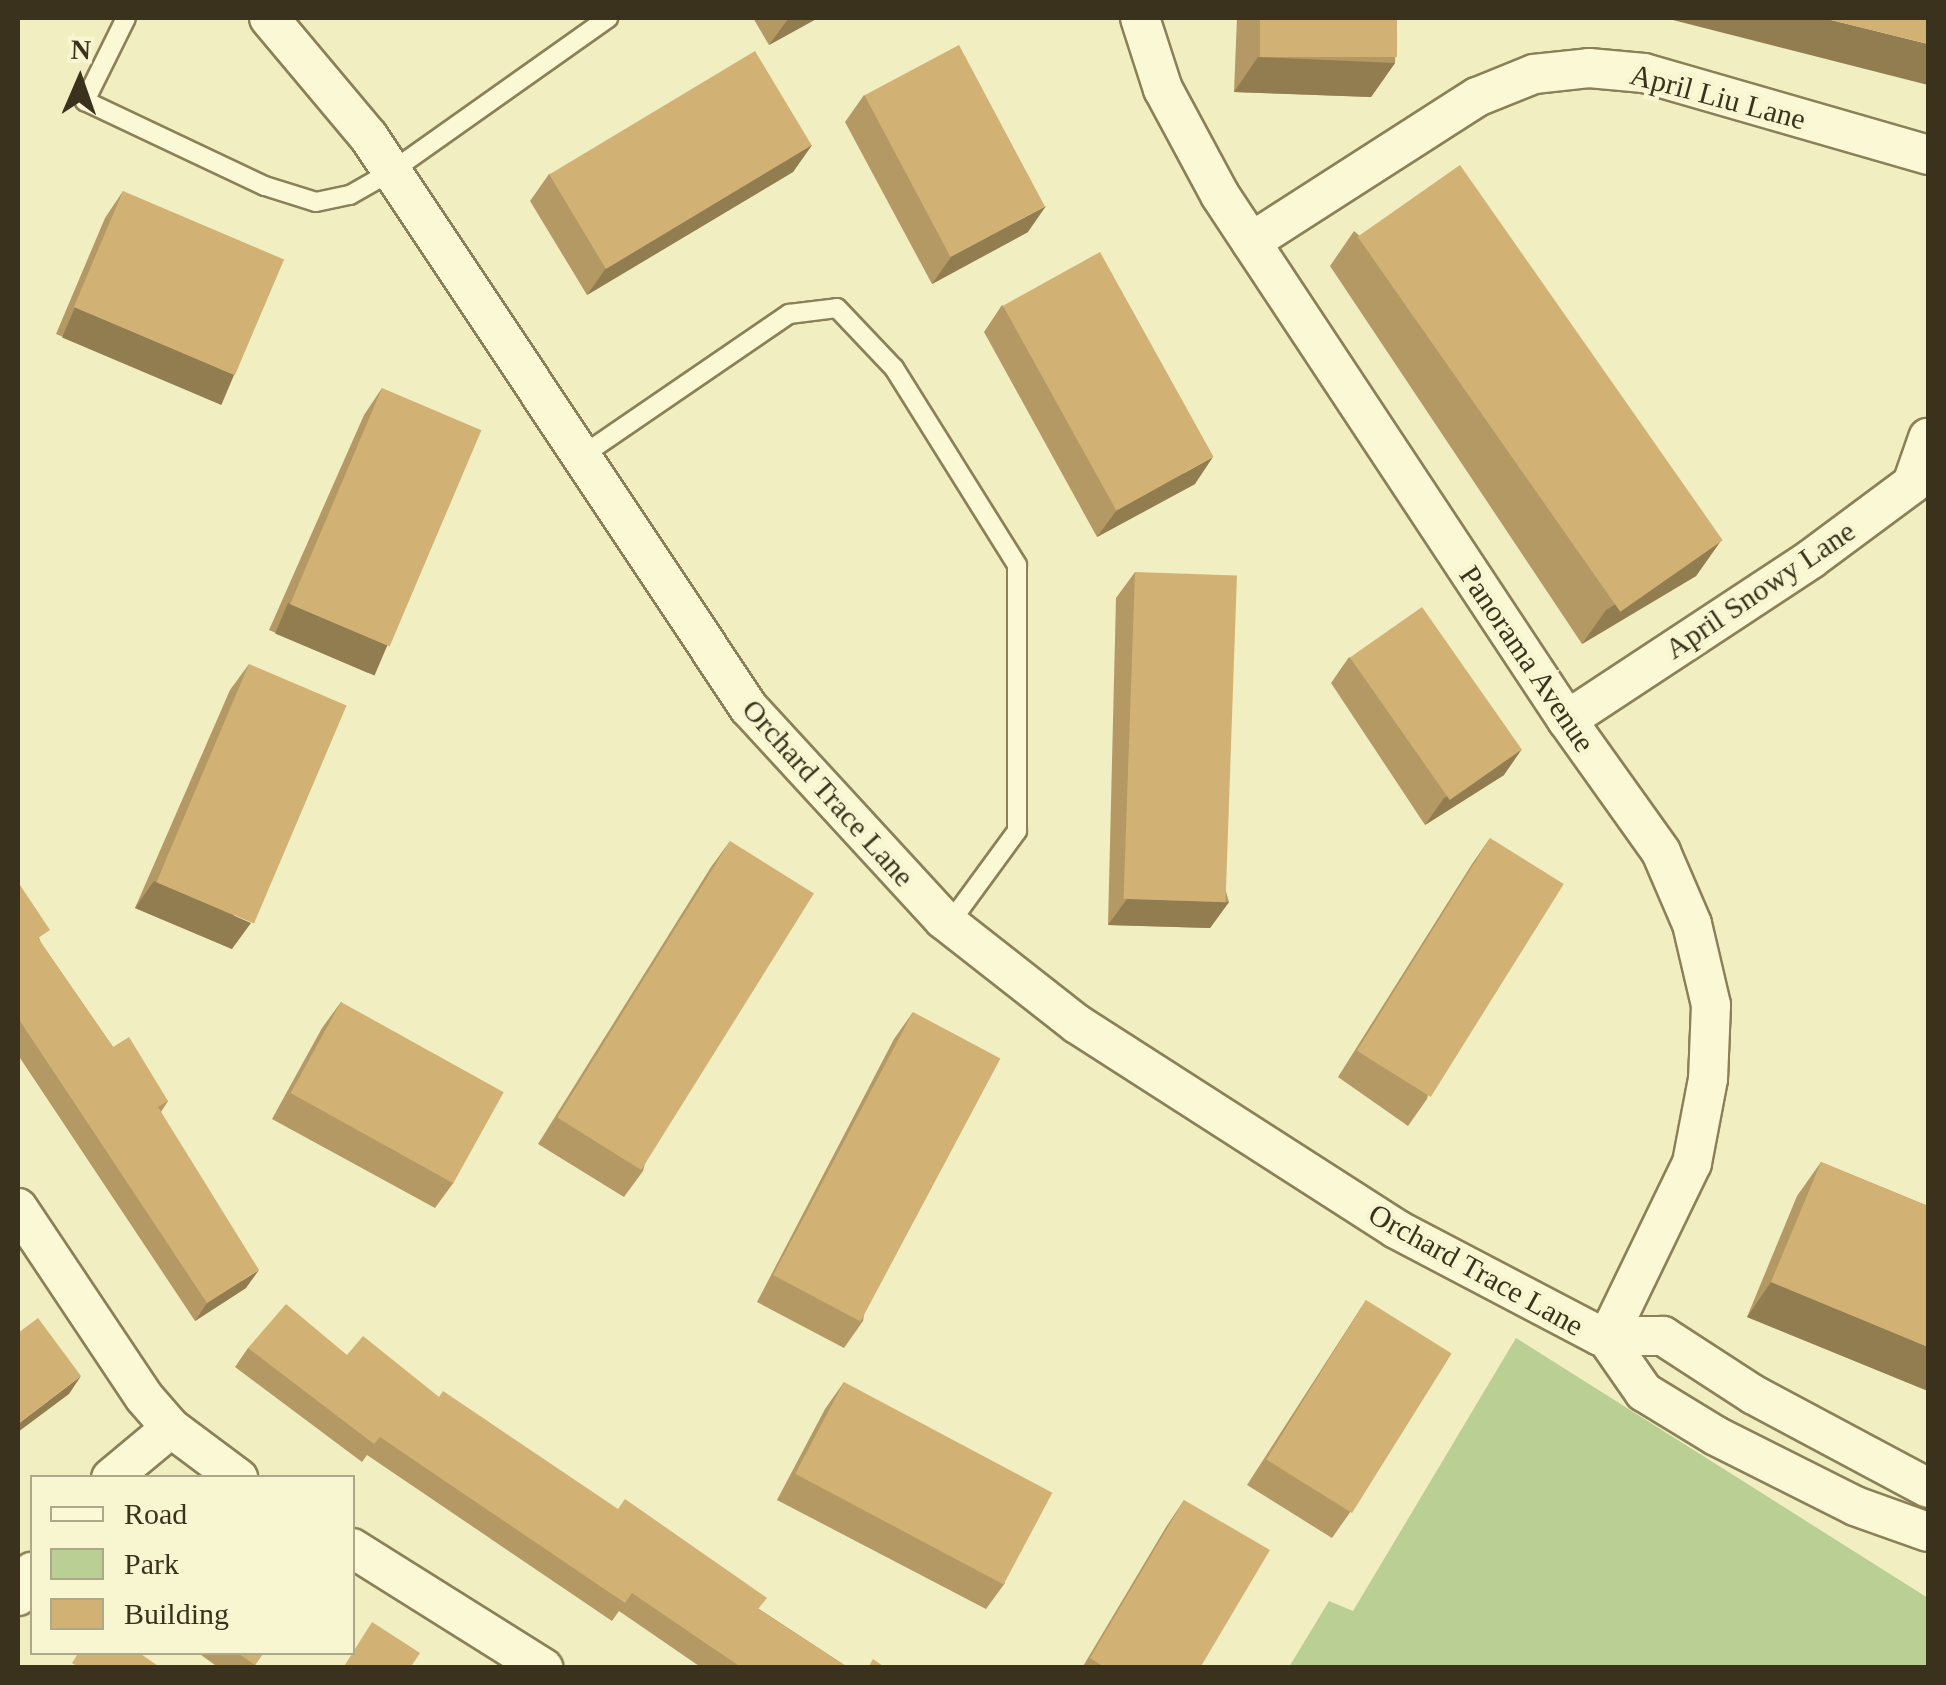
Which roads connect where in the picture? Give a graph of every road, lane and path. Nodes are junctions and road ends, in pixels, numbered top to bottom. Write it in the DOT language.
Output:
graph roads {
  1 [pos="126,18"];
  2 [pos="269,18"];
  3 [pos="608,18"];
  4 [pos="1140,18"];
  5 [pos="1928,155"];
  6 [pos="392,171"];
  7 [pos="1251,242"];
  8 [pos="1928,438"];
  9 [pos="583,456"];
  10 [pos="1567,720"];
  11 [pos="948,924"];
  12 [pos="18,1208"];
  13 [pos="1608,1338"];
  14 [pos="170,1428"];
  15 [pos="115,1475"];
  16 [pos="234,1475"];
  17 [pos="1928,1488"];
  18 [pos="1928,1532"];
  19 [pos="355,1550"];
  20 [pos="536,1666"];
  1 -- 6 [label="lane"];
  2 -- 6 [label="street, Orchard Trace Lane"];
  3 -- 6 [label="lane"];
  4 -- 7 [label="street, Panorama Avenue"];
  5 -- 7 [label="street, April Liu Lane"];
  6 -- 9 [label="street, Orchard Trace Lane"];
  7 -- 10 [label="street, Panorama Avenue"];
  8 -- 10 [label="street, April Snowy Lane"];
  9 -- 11 [label="street, Orchard Trace Lane"];
  9 -- 11 [label="lane"];
  10 -- 13 [label="street, Panorama Avenue"];
  11 -- 13 [label="street, Orchard Trace Lane"];
  12 -- 14 [label="street"];
  13 -- 17 [label="street, Orchard Trace Lane"];
  13 -- 18 [label="street, Orchard Trace Lane"];
  14 -- 15 [label="street"];
  14 -- 16 [label="street"];
  19 -- 20 [label="street"];
}
